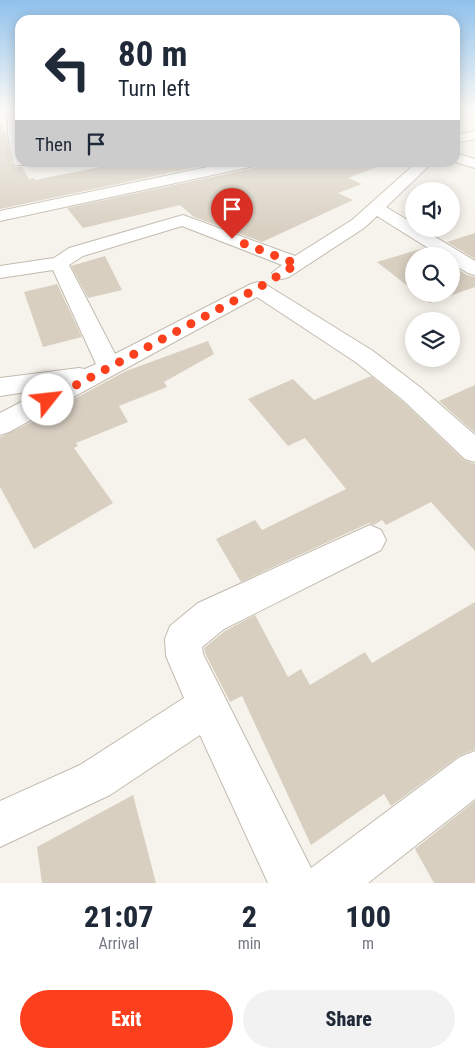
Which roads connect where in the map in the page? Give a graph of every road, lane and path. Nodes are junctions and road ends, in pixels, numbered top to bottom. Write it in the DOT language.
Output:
graph roads {
  1 [pos="460,159"];
  2 [pos="475,164"];
  3 [pos="230,167"];
  4 [pos="421,167"];
  5 [pos="376,208"];
  6 [pos="0,216"];
  7 [pos="59,263"];
  8 [pos="297,264"];
  9 [pos="475,269"];
  10 [pos="0,272"];
  11 [pos="258,288"];
  12 [pos="103,370"];
  13 [pos="0,387"];
  14 [pos="0,425"];
  15 [pos="475,451"];
  16 [pos="370,540"];
  17 [pos="206,706"];
  18 [pos="475,772"];
  19 [pos="0,824"];
  20 [pos="293,883"];
  21 [pos="329,883"];
  1 -- 2 [label="street"];
  3 -- 6 [label="street"];
  4 -- 5 [label="street"];
  5 -- 8 [label="street"];
  5 -- 9 [label="street"];
  7 -- 8 [label="street"];
  7 -- 10 [label="street"];
  7 -- 12 [label="street"];
  8 -- 11 [label="street"];
  11 -- 12 [label="street"];
  11 -- 15 [label="street"];
  12 -- 13 [label="street"];
  12 -- 14 [label="street"];
  16 -- 17 [label="street"];
  17 -- 19 [label="street"];
  17 -- 20 [label="street"];
  18 -- 21 [label="street"];
}
